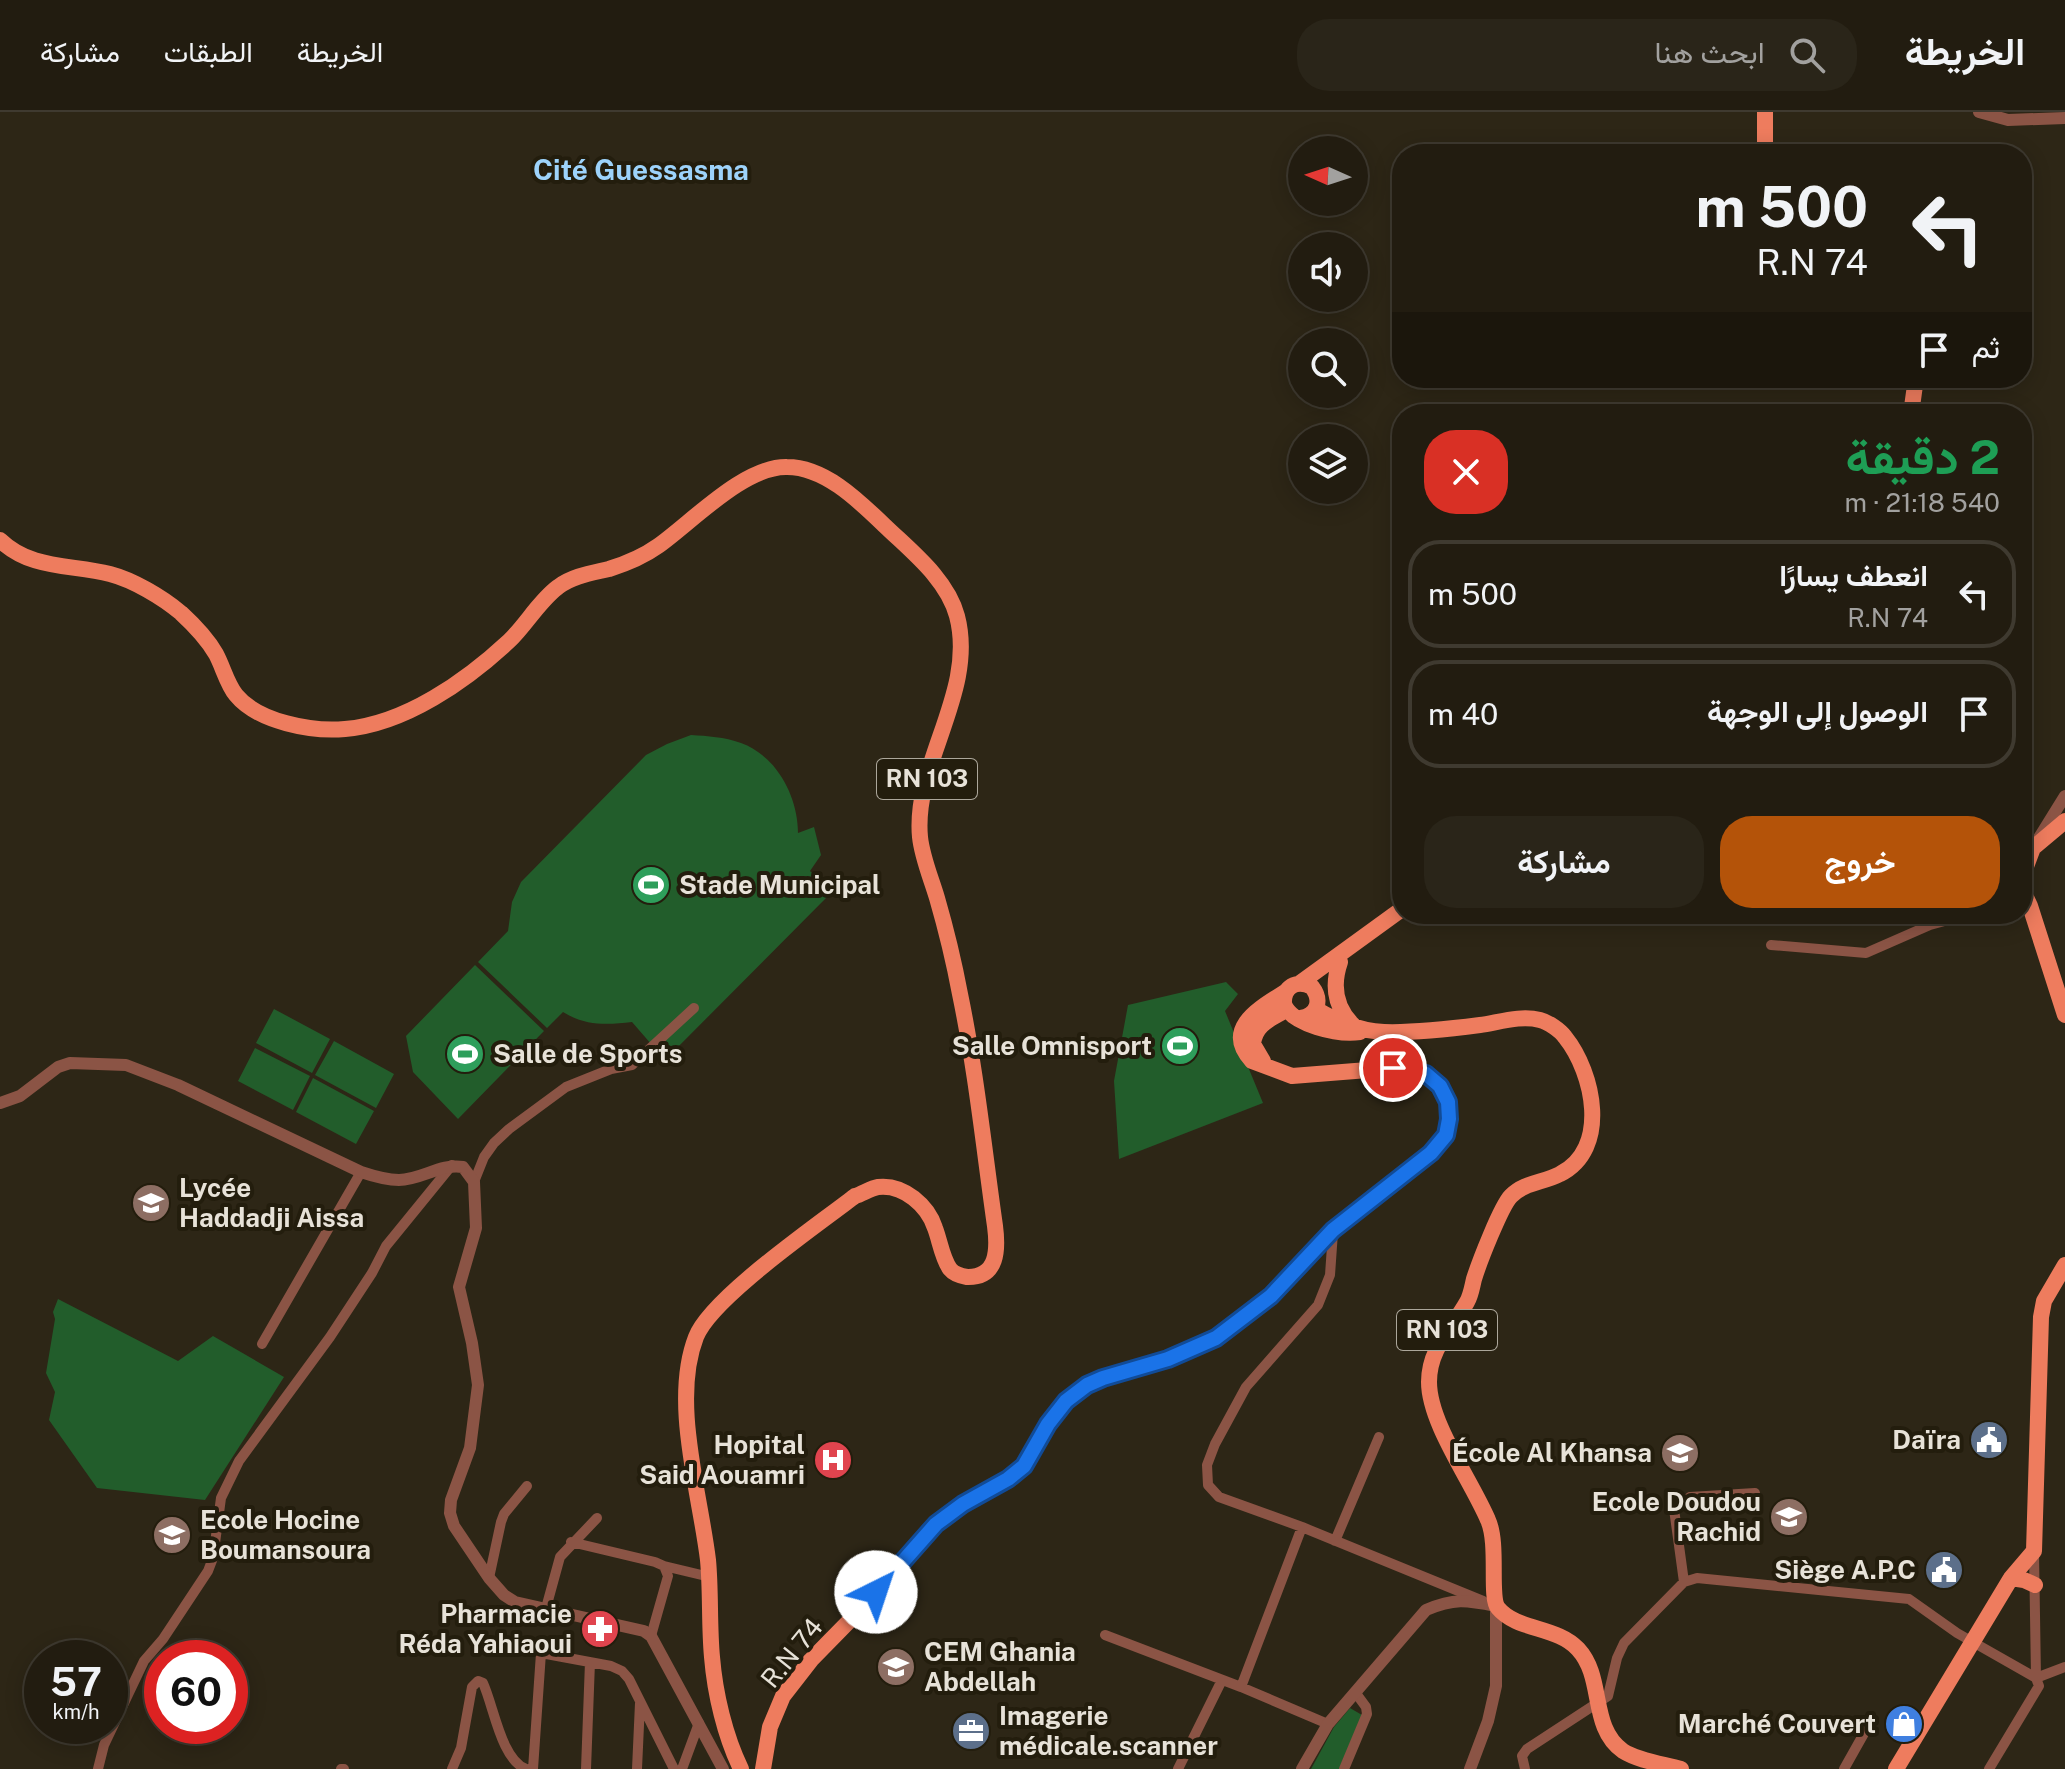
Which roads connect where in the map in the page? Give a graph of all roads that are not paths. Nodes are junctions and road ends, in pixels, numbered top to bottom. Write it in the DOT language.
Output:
graph roads {
  1 [pos="1765,112"];
  2 [pos="1979,112"];
  3 [pos="2065,118"];
  4 [pos="1765,144"];
  5 [pos="0,540"];
  6 [pos="2065,796"];
  7 [pos="2065,821"];
  8 [pos="2033,848"];
  9 [pos="2032,912"];
  10 [pos="1392,917"];
  11 [pos="1934,924"];
  12 [pos="1771,945"];
  13 [pos="1345,955"];
  14 [pos="1293,988"];
  15 [pos="1317,1003"];
  16 [pos="694,1008"];
  17 [pos="1293,1014"];
  18 [pos="2065,1015"];
  19 [pos="1362,1028"];
  20 [pos="1269,1069"];
  21 [pos="0,1103"];
  22 [pos="452,1165"];
  23 [pos="361,1172"];
  24 [pos="474,1182"];
  25 [pos="1333,1230"];
  26 [pos="2065,1265"];
  27 [pos="2059,1282"];
  28 [pos="262,1344"];
  29 [pos="1379,1437"];
  30 [pos="527,1486"];
  31 [pos="1755,1493"];
  32 [pos="597,1518"];
  33 [pos="1302,1527"];
  34 [pos="1335,1541"];
  35 [pos="571,1542"];
  36 [pos="2034,1551"];
  37 [pos="664,1566"];
  38 [pos="710,1577"];
  39 [pos="489,1578"];
  40 [pos="2011,1578"];
  41 [pos="1684,1582"];
  42 [pos="2035,1585"];
  43 [pos="1496,1606"];
  44 [pos="546,1608"];
  45 [pos="1105,1635"];
  46 [pos="651,1636"];
  47 [pos="1972,1642"];
  48 [pos="590,1662"];
  49 [pos="2065,1667"];
  50 [pos="1222,1680"];
  51 [pos="2037,1682"];
  52 [pos="1241,1687"];
  53 [pos="1355,1692"];
  54 [pos="640,1702"];
  55 [pos="1599,1703"];
  56 [pos="1871,1721"];
  57 [pos="699,1723"];
  58 [pos="1328,1724"];
  59 [pos="98,1769"];
  60 [pos="452,1769"];
  61 [pos="526,1769"];
  62 [pos="533,1769"];
  63 [pos="586,1769"];
  64 [pos="637,1769"];
  65 [pos="672,1769"];
  66 [pos="682,1769"];
  67 [pos="723,1769"];
  68 [pos="741,1769"];
  69 [pos="763,1769"];
  70 [pos="1178,1769"];
  71 [pos="1302,1769"];
  72 [pos="1344,1769"];
  73 [pos="1470,1769"];
  74 [pos="1525,1769"];
  75 [pos="1681,1769"];
  76 [pos="1844,1769"];
  77 [pos="1896,1769"];
  78 [pos="1989,1769"];
  1 -- 4 [label="main road"];
  2 -- 3 [label="street"];
  5 -- 38 [label="main road, RN 103"];
  6 -- 8 [label="street"];
  7 -- 8 [label="main road"];
  9 -- 18 [label="main road"];
  10 -- 13 [label="main road"];
  11 -- 12 [label="street"];
  13 -- 14 [label="main road"];
  13 -- 15 [label="main road"];
  13 -- 19 [label="main road"];
  14 -- 15 [label="main road"];
  14 -- 17 [label="main road"];
  14 -- 20 [label="main road"];
  15 -- 17 [label="main road"];
  15 -- 19 [label="main road, RN 103"];
  16 -- 24 [label="street"];
  17 -- 19 [label="main road, RN 103"];
  17 -- 20 [label="main road"];
  19 -- 43 [label="main road, RN 103"];
  20 -- 25 [label="main road, R.N 74"];
  21 -- 23 [label="street"];
  22 -- 23 [label="street"];
  22 -- 24 [label="street"];
  22 -- 59 [label="street"];
  23 -- 28 [label="street"];
  24 -- 39 [label="street"];
  25 -- 33 [label="street"];
  25 -- 69 [label="main road, R.N 74"];
  26 -- 27 [label="main road"];
  27 -- 36 [label="main road"];
  29 -- 34 [label="street"];
  30 -- 39 [label="street"];
  31 -- 41 [label="street"];
  32 -- 35 [label="street"];
  33 -- 34 [label="street"];
  33 -- 52 [label="street"];
  34 -- 43 [label="street"];
  35 -- 37 [label="street"];
  35 -- 44 [label="street"];
  36 -- 40 [label="main road"];
  36 -- 42 [label="street"];
  37 -- 38 [label="street"];
  37 -- 46 [label="street"];
  38 -- 68 [label="main road, RN 103"];
  39 -- 44 [label="street"];
  40 -- 42 [label="main road"];
  40 -- 47 [label="main road"];
  41 -- 47 [label="street"];
  41 -- 55 [label="street"];
  42 -- 51 [label="street"];
  43 -- 53 [label="street"];
  43 -- 55 [label="main road"];
  43 -- 73 [label="street"];
  44 -- 46 [label="street"];
  45 -- 50 [label="street"];
  46 -- 57 [label="street"];
  47 -- 51 [label="street"];
  47 -- 77 [label="main road"];
  48 -- 54 [label="street"];
  48 -- 62 [label="street"];
  48 -- 63 [label="street"];
  49 -- 51 [label="street"];
  50 -- 52 [label="street"];
  50 -- 70 [label="street"];
  51 -- 78 [label="street"];
  52 -- 58 [label="street"];
  53 -- 58 [label="street"];
  53 -- 72 [label="street"];
  54 -- 64 [label="street"];
  54 -- 65 [label="street"];
  55 -- 74 [label="street"];
  55 -- 75 [label="main road"];
  56 -- 76 [label="street"];
  57 -- 66 [label="street"];
  57 -- 67 [label="street"];
  58 -- 71 [label="street"];
  60 -- 61 [label="street"];
}
